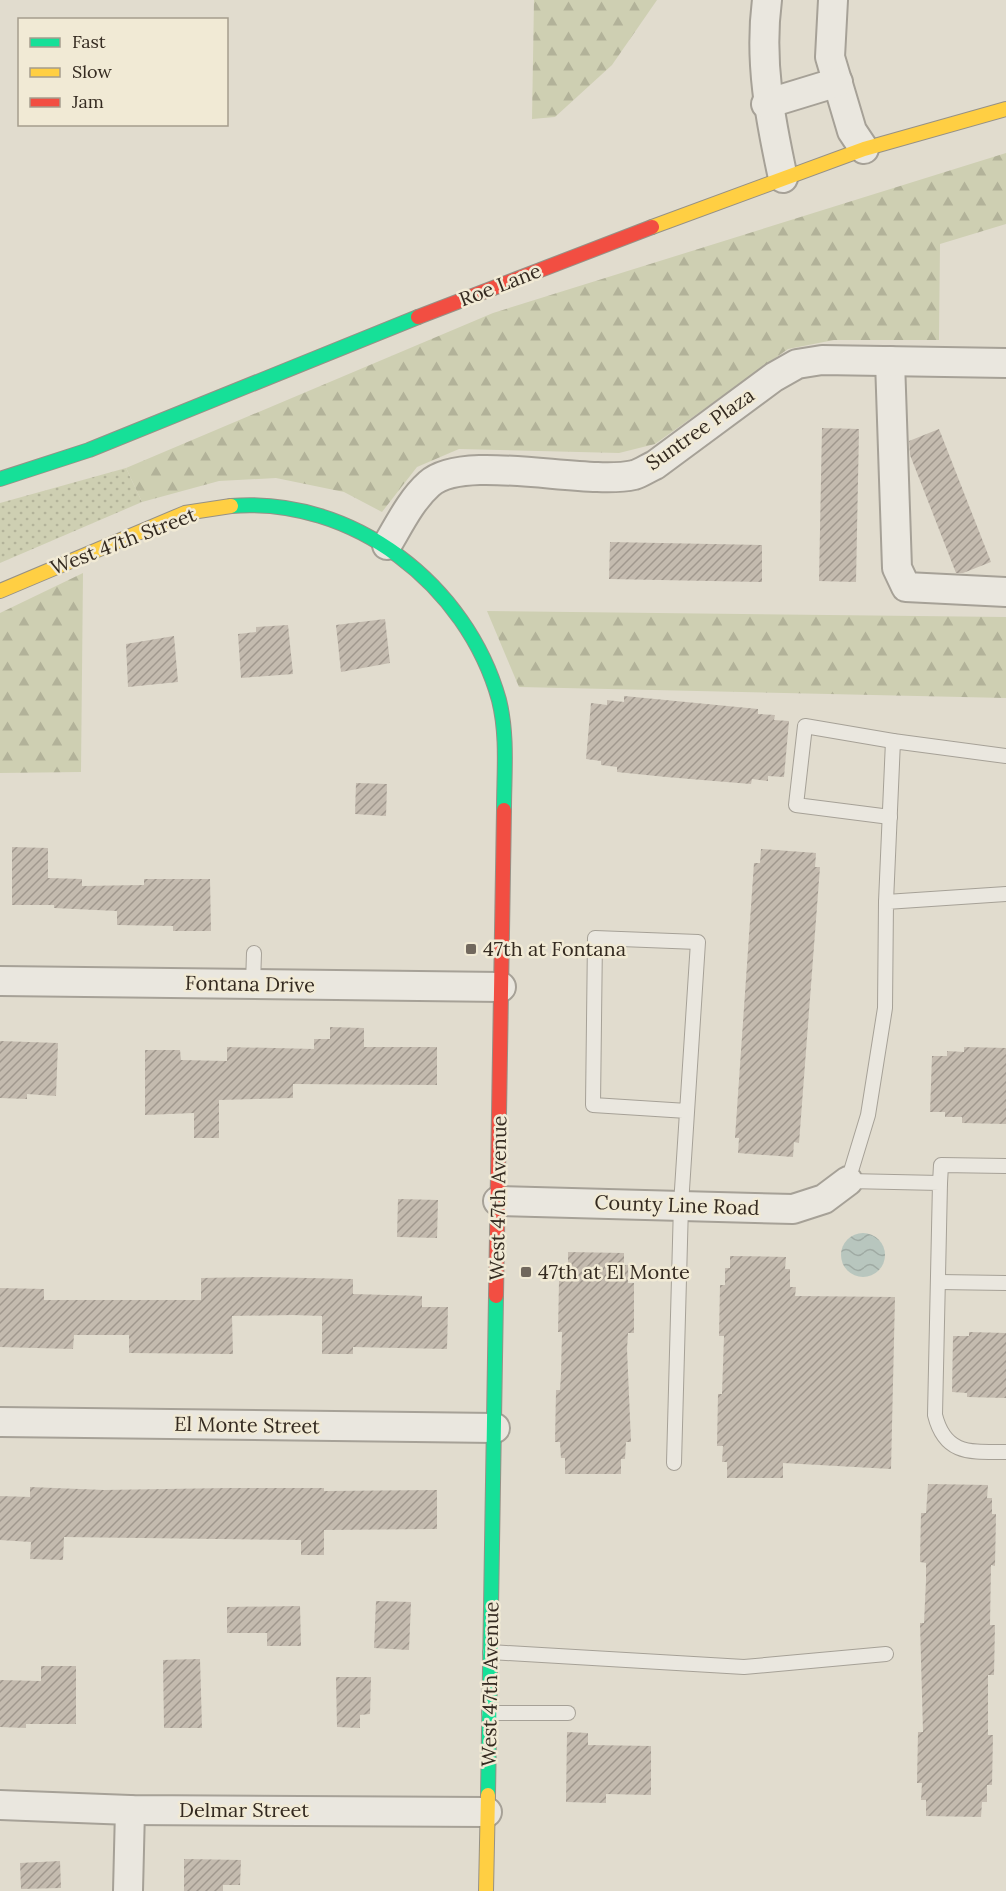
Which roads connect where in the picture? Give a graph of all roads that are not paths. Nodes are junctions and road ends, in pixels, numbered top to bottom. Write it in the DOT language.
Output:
graph roads {
  1 [pos="766,0"];
  2 [pos="833,0"];
  3 [pos="838,82"];
  4 [pos="766,104"];
  5 [pos="1006,109"];
  6 [pos="864,149"];
  7 [pos="783,178"];
  8 [pos="890,361"];
  9 [pos="1006,363"];
  10 [pos="0,479"];
  11 [pos="387,545"];
  12 [pos="0,591"];
  13 [pos="1006,592"];
  14 [pos="893,741"];
  15 [pos="1006,756"];
  16 [pos="890,817"];
  17 [pos="1006,894"];
  18 [pos="886,902"];
  19 [pos="254,953"];
  20 [pos="0,981"];
  21 [pos="253,984"];
  22 [pos="501,987"];
  23 [pos="687,1111"];
  24 [pos="1006,1166"];
  25 [pos="848,1181"];
  26 [pos="940,1183"];
  27 [pos="498,1201"];
  28 [pos="681,1205"];
  29 [pos="939,1282"];
  30 [pos="1006,1283"];
  31 [pos="0,1422"];
  32 [pos="495,1428"];
  33 [pos="1006,1452"];
  34 [pos="674,1463"];
  35 [pos="490,1652"];
  36 [pos="886,1654"];
  37 [pos="489,1713"];
  38 [pos="568,1713"];
  39 [pos="0,1805"];
  40 [pos="130,1810"];
  41 [pos="487,1812"];
  42 [pos="128,1891"];
  43 [pos="486,1891"];
  1 -- 4 [label="street"];
  2 -- 3 [label="street"];
  3 -- 4 [label="street"];
  3 -- 6 [label="street"];
  4 -- 7 [label="street"];
  5 -- 6 [label="street, Roe Lane"];
  6 -- 7 [label="street, Roe Lane"];
  7 -- 10 [label="street, Roe Lane"];
  8 -- 9 [label="street, Suntree Plaza"];
  8 -- 11 [label="street, Suntree Plaza"];
  8 -- 13 [label="street"];
  11 -- 12 [label="street, West 47th Street"];
  11 -- 22 [label="street, West 47th Avenue"];
  14 -- 15 [label="lane"];
  14 -- 16 [label="lane"];
  14 -- 16 [label="lane"];
  16 -- 18 [label="lane"];
  17 -- 18 [label="lane"];
  18 -- 25 [label="lane"];
  19 -- 21 [label="lane"];
  20 -- 21 [label="street, Fontana Drive"];
  21 -- 22 [label="street, Fontana Drive"];
  22 -- 27 [label="street, West 47th Avenue"];
  23 -- 23 [label="lane"];
  23 -- 28 [label="lane"];
  24 -- 26 [label="lane"];
  25 -- 26 [label="lane"];
  25 -- 28 [label="street, County Line Road"];
  26 -- 29 [label="lane"];
  27 -- 28 [label="street, County Line Road"];
  27 -- 32 [label="street, West 47th Avenue"];
  28 -- 34 [label="lane"];
  29 -- 30 [label="lane"];
  29 -- 33 [label="lane"];
  31 -- 32 [label="street, El Monte Street"];
  32 -- 35 [label="street, West 47th Avenue"];
  35 -- 36 [label="lane"];
  35 -- 37 [label="street, West 47th Avenue"];
  37 -- 38 [label="lane"];
  37 -- 41 [label="street, West 47th Avenue"];
  39 -- 40 [label="street, Delmar Street"];
  40 -- 41 [label="street, Delmar Street"];
  40 -- 42 [label="street"];
  41 -- 43 [label="street, West 47th Avenue"];
}
